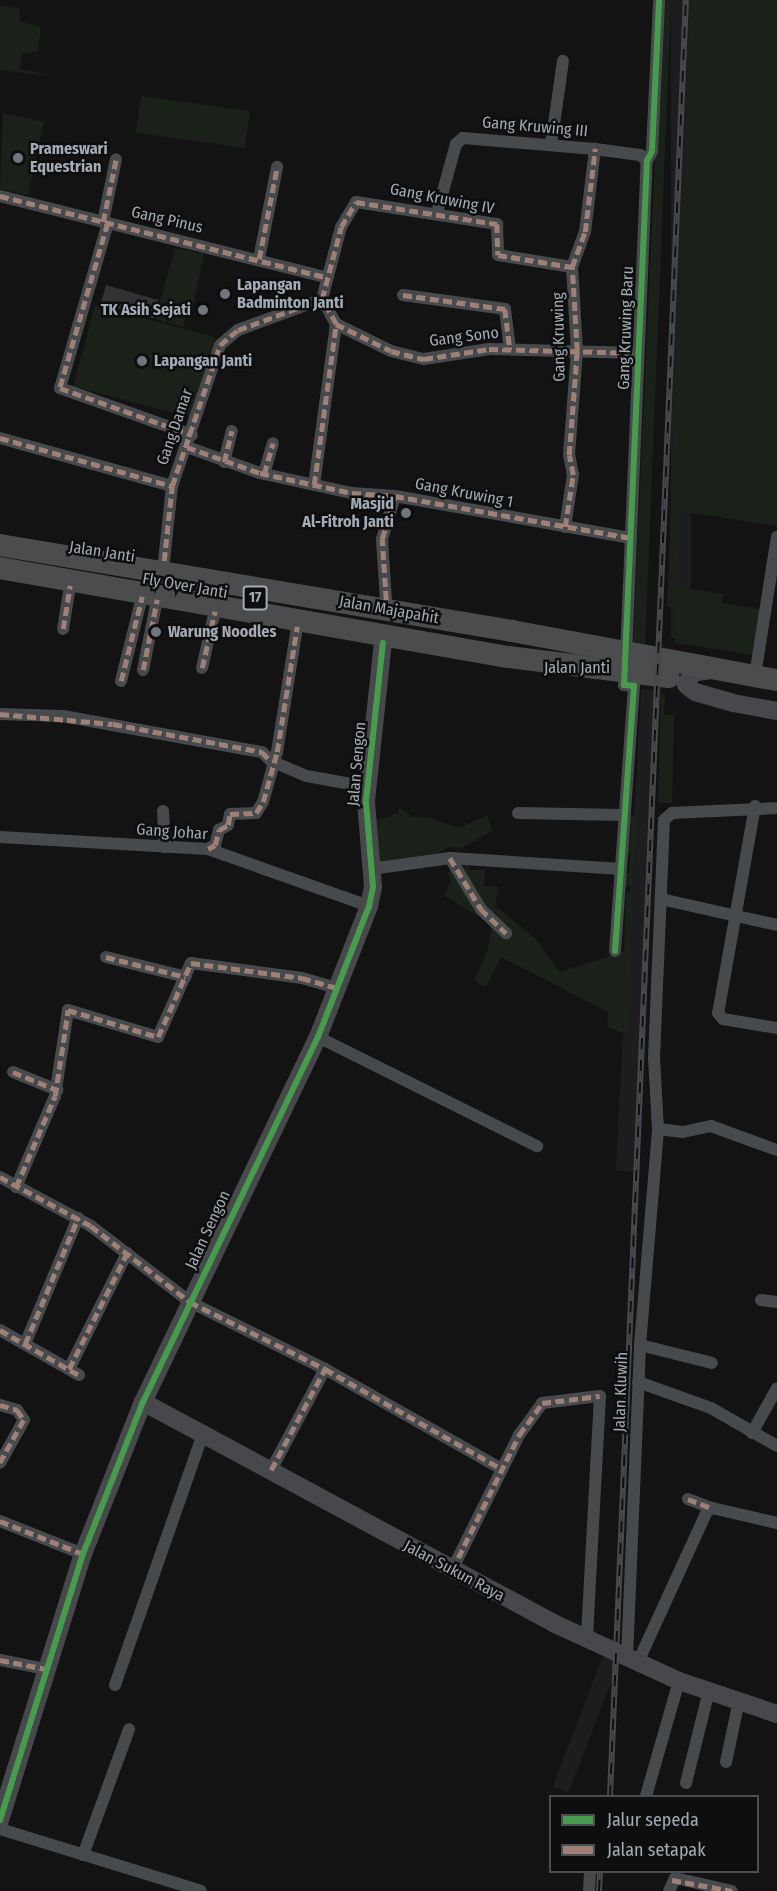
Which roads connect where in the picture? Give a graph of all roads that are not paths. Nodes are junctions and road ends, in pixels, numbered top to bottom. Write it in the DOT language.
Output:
graph roads {
  1 [pos="659,0"];
  2 [pos="563,61"];
  3 [pos="551,145"];
  4 [pos="595,149"];
  5 [pos="116,159"];
  6 [pos="646,161"];
  7 [pos="277,167"];
  8 [pos="0,196"];
  9 [pos="437,213"];
  10 [pos="106,223"];
  11 [pos="259,259"];
  12 [pos="572,267"];
  13 [pos="326,276"];
  14 [pos="403,295"];
  15 [pos="322,299"];
  16 [pos="336,324"];
  17 [pos="510,349"];
  18 [pos="578,351"];
  19 [pos="638,353"];
  20 [pos="232,431"];
  21 [pos="192,435"];
  22 [pos="0,438"];
  23 [pos="273,443"];
  24 [pos="187,447"];
  25 [pos="224,462"];
  26 [pos="264,474"];
  27 [pos="314,485"];
  28 [pos="172,486"];
  29 [pos="395,496"];
  30 [pos="565,527"];
  31 [pos="777,537"];
  32 [pos="631,538"];
  33 [pos="1,557"];
  34 [pos="164,561"];
  35 [pos="264,579"];
  36 [pos="773,585"];
  37 [pos="70,586"];
  38 [pos="150,598"];
  39 [pos="386,600"];
  40 [pos="215,611"];
  41 [pos="257,619"];
  42 [pos="532,625"];
  43 [pos="297,627"];
  44 [pos="63,629"];
  45 [pos="383,643"];
  46 [pos="510,644"];
  47 [pos="623,660"];
  48 [pos="202,668"];
  49 [pos="526,668"];
  50 [pos="756,669"];
  51 [pos="143,670"];
  52 [pos="777,672"];
  53 [pos="777,680"];
  54 [pos="121,681"];
  55 [pos="777,696"];
  56 [pos="749,707"];
  57 [pos="777,711"];
  58 [pos="0,714"];
  59 [pos="271,761"];
  60 [pos="367,787"];
  61 [pos="755,806"];
  62 [pos="777,808"];
  63 [pos="164,811"];
  64 [pos="518,813"];
  65 [pos="623,815"];
  66 [pos="0,837"];
  67 [pos="165,847"];
  68 [pos="208,849"];
  69 [pos="450,858"];
  70 [pos="371,869"];
  71 [pos="618,869"];
  72 [pos="661,899"];
  73 [pos="369,906"];
  74 [pos="739,916"];
  75 [pos="777,925"];
  76 [pos="506,933"];
  77 [pos="615,951"];
  78 [pos="106,957"];
  79 [pos="186,977"];
  80 [pos="338,988"];
  81 [pos="777,1028"];
  82 [pos="318,1037"];
  83 [pos="13,1072"];
  84 [pos="57,1090"];
  85 [pos="658,1129"];
  86 [pos="537,1146"];
  87 [pos="777,1150"];
  88 [pos="0,1177"];
  89 [pos="16,1187"];
  90 [pos="78,1218"];
  91 [pos="127,1253"];
  92 [pos="761,1300"];
  93 [pos="190,1302"];
  94 [pos="777,1302"];
  95 [pos="0,1330"];
  96 [pos="25,1344"];
  97 [pos="640,1345"];
  98 [pos="712,1363"];
  99 [pos="325,1369"];
  100 [pos="638,1382"];
  101 [pos="777,1388"];
  102 [pos="143,1402"];
  103 [pos="0,1405"];
  104 [pos="204,1431"];
  105 [pos="753,1433"];
  106 [pos="777,1446"];
  107 [pos="0,1463"];
  108 [pos="502,1469"];
  109 [pos="271,1470"];
  110 [pos="688,1499"];
  111 [pos="711,1508"];
  112 [pos="0,1521"];
  113 [pos="777,1523"];
  114 [pos="83,1554"];
  115 [pos="452,1570"];
  116 [pos="587,1640"];
  117 [pos="0,1660"];
  118 [pos="633,1660"];
  119 [pos="46,1669"];
  120 [pos="679,1681"];
  121 [pos="115,1685"];
  122 [pos="709,1691"];
  123 [pos="739,1701"];
  124 [pos="777,1714"];
  125 [pos="129,1729"];
  126 [pos="726,1762"];
  127 [pos="686,1783"];
  128 [pos="647,1795"];
  129 [pos="3,1799"];
  130 [pos="0,1820"];
  131 [pos="0,1829"];
  132 [pos="83,1855"];
  133 [pos="590,1873"];
  134 [pos="671,1885"];
  135 [pos="201,1891"];
  136 [pos="589,1891"];
  137 [pos="732,1891"];
  1 -- 6 [label="street, Gang Kruwing Baru"];
  2 -- 3 [label="street"];
  3 -- 4 [label="street, Gang Kruwing III"];
  3 -- 9 [label="street, Gang Kruwing III"];
  4 -- 6 [label="street, Gang Kruwing III"];
  4 -- 12 [label="street, Gang Kruwing"];
  5 -- 10 [label="street"];
  6 -- 19 [label="street, Gang Kruwing Baru"];
  7 -- 11 [label="street"];
  8 -- 10 [label="street, Gang Pinus"];
  9 -- 12 [label="street, Gang Kruwing IV"];
  9 -- 13 [label="street, Gang Kruwing IV"];
  10 -- 11 [label="street, Gang Pinus"];
  10 -- 21 [label="street"];
  11 -- 13 [label="street, Gang Pinus"];
  12 -- 18 [label="street, Gang Kruwing"];
  13 -- 15 [label="street"];
  14 -- 17 [label="street"];
  15 -- 16 [label="street"];
  15 -- 21 [label="street, Gang Damar"];
  16 -- 17 [label="street, Gang Sono"];
  16 -- 27 [label="street"];
  17 -- 18 [label="street, Gang Sono"];
  18 -- 19 [label="street, Gang Sono"];
  18 -- 30 [label="street, Gang Kruwing"];
  19 -- 32 [label="street, Gang Kruwing Baru"];
  20 -- 25 [label="street"];
  21 -- 24 [label="street, Gang Damar"];
  22 -- 28 [label="street"];
  23 -- 26 [label="street"];
  24 -- 25 [label="street"];
  24 -- 28 [label="street, Gang Damar"];
  25 -- 26 [label="street"];
  26 -- 27 [label="street"];
  27 -- 29 [label="street"];
  28 -- 34 [label="street, Gang Damar"];
  29 -- 30 [label="street, Gang Kruwing 1"];
  29 -- 39 [label="street, Gang Kruwing 1"];
  30 -- 32 [label="street, Gang Kruwing 1"];
  31 -- 36 [label="street"];
  32 -- 47 [label="street, Gang Kruwing Baru"];
  33 -- 34 [label="street, Jalan Janti"];
  33 -- 37 [label="street, Jalan Janti"];
  33 -- 46 [label="highway, Fly Over Janti / 17"];
  33 -- 47 [label="highway, Jalan Majapahit / 17"];
  33 -- 53 [label="highway, Jalan Majapahit / 17"];
  34 -- 35 [label="street, Jalan Janti"];
  35 -- 39 [label="street, Jalan Janti"];
  35 -- 41 [label="street"];
  36 -- 50 [label="street"];
  37 -- 38 [label="street, Jalan Janti"];
  37 -- 44 [label="street"];
  38 -- 40 [label="street, Jalan Janti"];
  38 -- 51 [label="street"];
  38 -- 54 [label="street"];
  39 -- 42 [label="street, Jalan Janti"];
  40 -- 41 [label="street, Jalan Janti"];
  40 -- 48 [label="street"];
  41 -- 43 [label="street, Jalan Janti"];
  42 -- 47 [label="street, Jalan Janti"];
  42 -- 49 [label="street"];
  43 -- 45 [label="street, Jalan Janti"];
  43 -- 59 [label="street"];
  45 -- 49 [label="street, Jalan Janti"];
  45 -- 60 [label="street, Jalan Sengon"];
  46 -- 47 [label="highway, Jalan Majapahit / 17"];
  47 -- 49 [label="street, Jalan Janti"];
  47 -- 55 [label="highway, Jalan Majapahit / 17"];
  47 -- 65 [label="street"];
  50 -- 52 [label="street"];
  50 -- 56 [label="street"];
  50 -- 56 [label="street"];
  56 -- 57 [label="street"];
  58 -- 59 [label="street"];
  59 -- 60 [label="street"];
  59 -- 68 [label="street"];
  60 -- 70 [label="street, Jalan Sengon"];
  61 -- 62 [label="street"];
  61 -- 72 [label="street"];
  61 -- 74 [label="street"];
  63 -- 67 [label="street"];
  64 -- 65 [label="street"];
  65 -- 71 [label="street"];
  66 -- 67 [label="street, Gang Johar"];
  67 -- 68 [label="street, Gang Johar"];
  68 -- 73 [label="street, Gang Johar"];
  69 -- 70 [label="street"];
  69 -- 71 [label="street"];
  69 -- 76 [label="street"];
  70 -- 73 [label="street, Jalan Sengon"];
  71 -- 77 [label="street"];
  72 -- 74 [label="street"];
  72 -- 85 [label="street, Jalan Kluwih"];
  73 -- 80 [label="street, Jalan Sengon"];
  74 -- 75 [label="street"];
  74 -- 81 [label="street"];
  78 -- 79 [label="street"];
  79 -- 80 [label="street"];
  79 -- 84 [label="street"];
  80 -- 82 [label="street, Jalan Sengon"];
  82 -- 86 [label="street"];
  82 -- 93 [label="street, Jalan Sengon"];
  83 -- 84 [label="street"];
  84 -- 89 [label="street"];
  85 -- 87 [label="street"];
  85 -- 97 [label="street, Jalan Kluwih"];
  88 -- 89 [label="street"];
  89 -- 90 [label="street"];
  90 -- 91 [label="street"];
  90 -- 96 [label="street"];
  91 -- 93 [label="street"];
  91 -- 96 [label="street"];
  92 -- 94 [label="street"];
  93 -- 99 [label="street"];
  93 -- 102 [label="street, Jalan Sengon"];
  95 -- 96 [label="street"];
  97 -- 98 [label="street"];
  97 -- 100 [label="street, Jalan Kluwih"];
  99 -- 108 [label="street"];
  99 -- 109 [label="street"];
  100 -- 105 [label="street"];
  100 -- 118 [label="street, Jalan Kluwih"];
  101 -- 105 [label="street"];
  102 -- 104 [label="street, Jalan Sukun Raya"];
  102 -- 114 [label="street, Jalan Sengon"];
  103 -- 107 [label="street"];
  104 -- 109 [label="street, Jalan Sukun Raya"];
  104 -- 121 [label="street"];
  105 -- 106 [label="street"];
  108 -- 115 [label="street"];
  108 -- 116 [label="street"];
  109 -- 115 [label="street, Jalan Sukun Raya"];
  110 -- 111 [label="street"];
  111 -- 113 [label="street"];
  111 -- 118 [label="street"];
  112 -- 114 [label="street"];
  114 -- 119 [label="street, Jalan Sengon"];
  115 -- 116 [label="street, Jalan Sukun Raya"];
  116 -- 118 [label="street, Jalan Sukun Raya"];
  117 -- 119 [label="street"];
  118 -- 120 [label="street, Jalan Sukun Raya"];
  119 -- 129 [label="street, Jalan Sengon"];
  120 -- 122 [label="street, Jalan Sukun Raya"];
  120 -- 128 [label="street"];
  122 -- 123 [label="street, Jalan Sukun Raya"];
  122 -- 127 [label="street"];
  123 -- 124 [label="street, Jalan Sukun Raya"];
  123 -- 126 [label="street"];
  125 -- 132 [label="street"];
  129 -- 130 [label="street, Jalan Sengon"];
  131 -- 132 [label="street"];
  132 -- 135 [label="street"];
  133 -- 136 [label="street"];
  134 -- 137 [label="street"];
}
